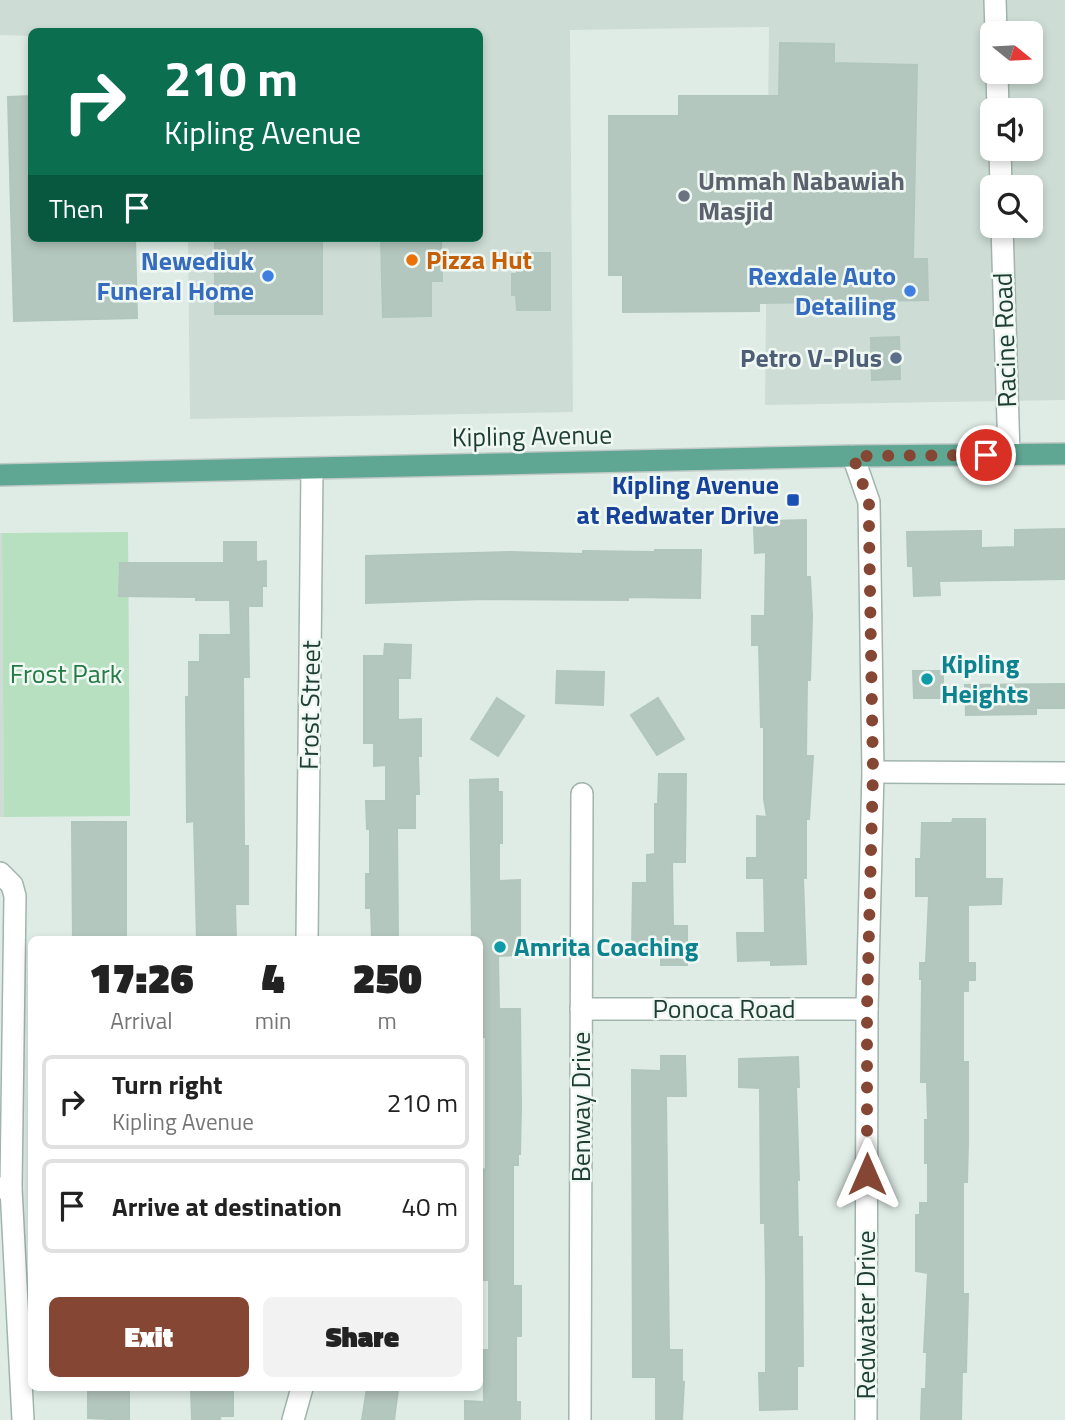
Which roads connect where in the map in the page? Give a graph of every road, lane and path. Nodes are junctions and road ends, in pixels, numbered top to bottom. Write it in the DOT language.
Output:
graph roads {
  1 [pos="995,0"];
  2 [pos="996,21"];
  3 [pos="1002,238"];
  4 [pos="1009,454"];
  5 [pos="1065,454"];
  6 [pos="853,456"];
  7 [pos="312,469"];
  8 [pos="0,475"];
  9 [pos="873,772"];
  10 [pos="1065,774"];
  11 [pos="582,793"];
  12 [pos="0,873"];
  13 [pos="307,936"];
  14 [pos="581,1009"];
  15 [pos="867,1009"];
  16 [pos="6,1188"];
  17 [pos="301,1391"];
  18 [pos="23,1420"];
  19 [pos="293,1420"];
  20 [pos="580,1420"];
  21 [pos="866,1420"];
  1 -- 2 [label="street"];
  3 -- 4 [label="street, Racine Road"];
  4 -- 5 [label="main road, Kipling Avenue"];
  4 -- 6 [label="main road, Kipling Avenue"];
  6 -- 7 [label="main road, Kipling Avenue"];
  6 -- 9 [label="street, Redwater Drive"];
  7 -- 8 [label="main road, Kipling Avenue"];
  7 -- 13 [label="street, Frost Street"];
  9 -- 10 [label="street"];
  9 -- 15 [label="street, Redwater Drive"];
  11 -- 14 [label="street, Benway Drive"];
  12 -- 16 [label="street"];
  14 -- 15 [label="street, Ponoca Road"];
  14 -- 20 [label="street, Benway Drive"];
  15 -- 21 [label="street, Redwater Drive"];
  16 -- 18 [label="street"];
  17 -- 19 [label="street"];
}
